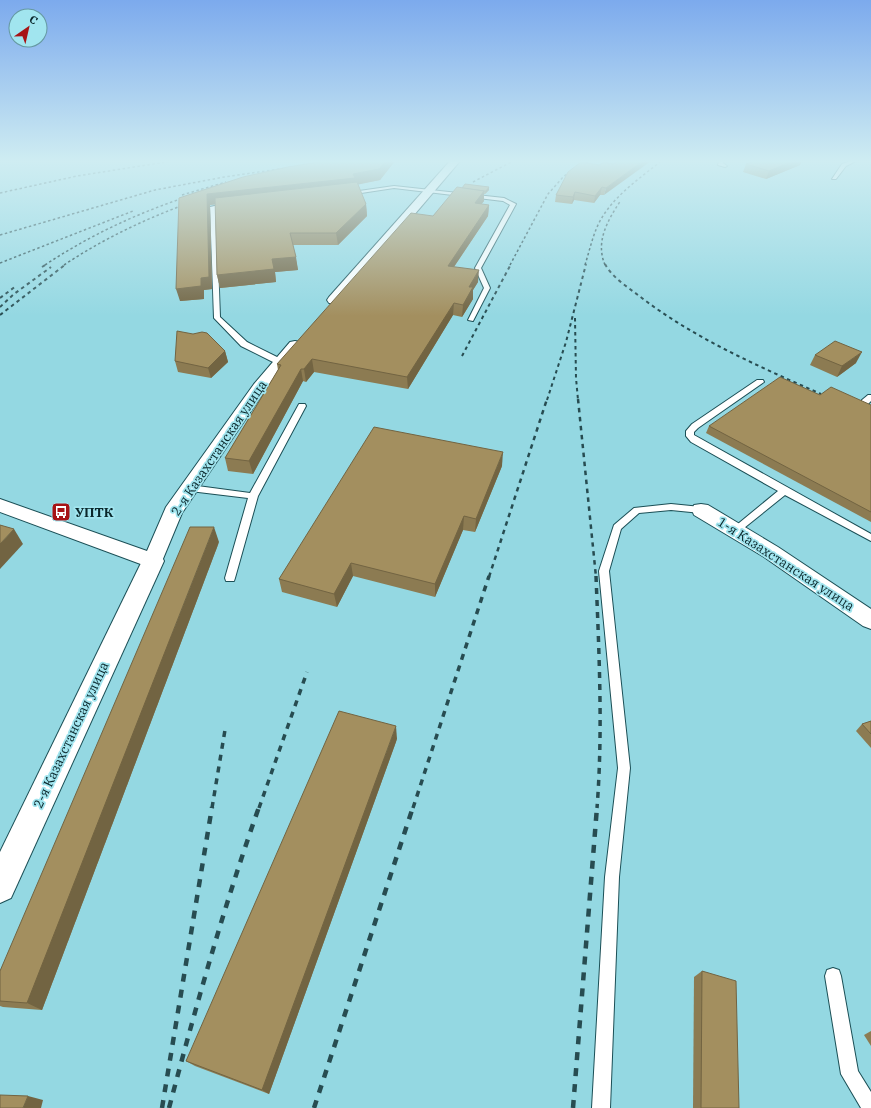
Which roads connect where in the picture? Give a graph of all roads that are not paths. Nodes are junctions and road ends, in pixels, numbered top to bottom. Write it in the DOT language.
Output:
graph roads {
  1 [pos="214,213"];
  2 [pos="409,213"];
  3 [pos="508,213"];
  4 [pos="322,313"];
  5 [pos="471,320"];
  6 [pos="306,332"];
  7 [pos="280,362"];
  8 [pos="760,382"];
  9 [pos="302,406"];
  10 [pos="190,488"];
  11 [pos="785,490"];
  12 [pos="253,496"];
  13 [pos="0,505"];
  14 [pos="701,510"];
  15 [pos="736,530"];
  16 [pos="871,538"];
  17 [pos="153,560"];
  18 [pos="230,578"];
  19 [pos="871,620"];
  20 [pos="0,887"];
  21 [pos="833,976"];
  22 [pos="601,1108"];
  23 [pos="871,1108"];
  1 -- 7 [label="lane"];
  2 -- 4 [label="street"];
  3 -- 5 [label="lane"];
  6 -- 7 [label="street, 2-я Казахстанская улица"];
  7 -- 10 [label="street, 2-я Казахстанская улица"];
  8 -- 11 [label="lane"];
  9 -- 12 [label="lane"];
  10 -- 12 [label="lane"];
  10 -- 17 [label="street, 2-я Казахстанская улица"];
  11 -- 15 [label="lane"];
  11 -- 16 [label="lane"];
  12 -- 18 [label="lane"];
  13 -- 17 [label="street"];
  14 -- 15 [label="street, 1-я Казахстанская улица"];
  14 -- 22 [label="lane"];
  15 -- 19 [label="street, 1-я Казахстанская улица"];
  17 -- 20 [label="street, 2-я Казахстанская улица"];
  21 -- 23 [label="lane"];
}
